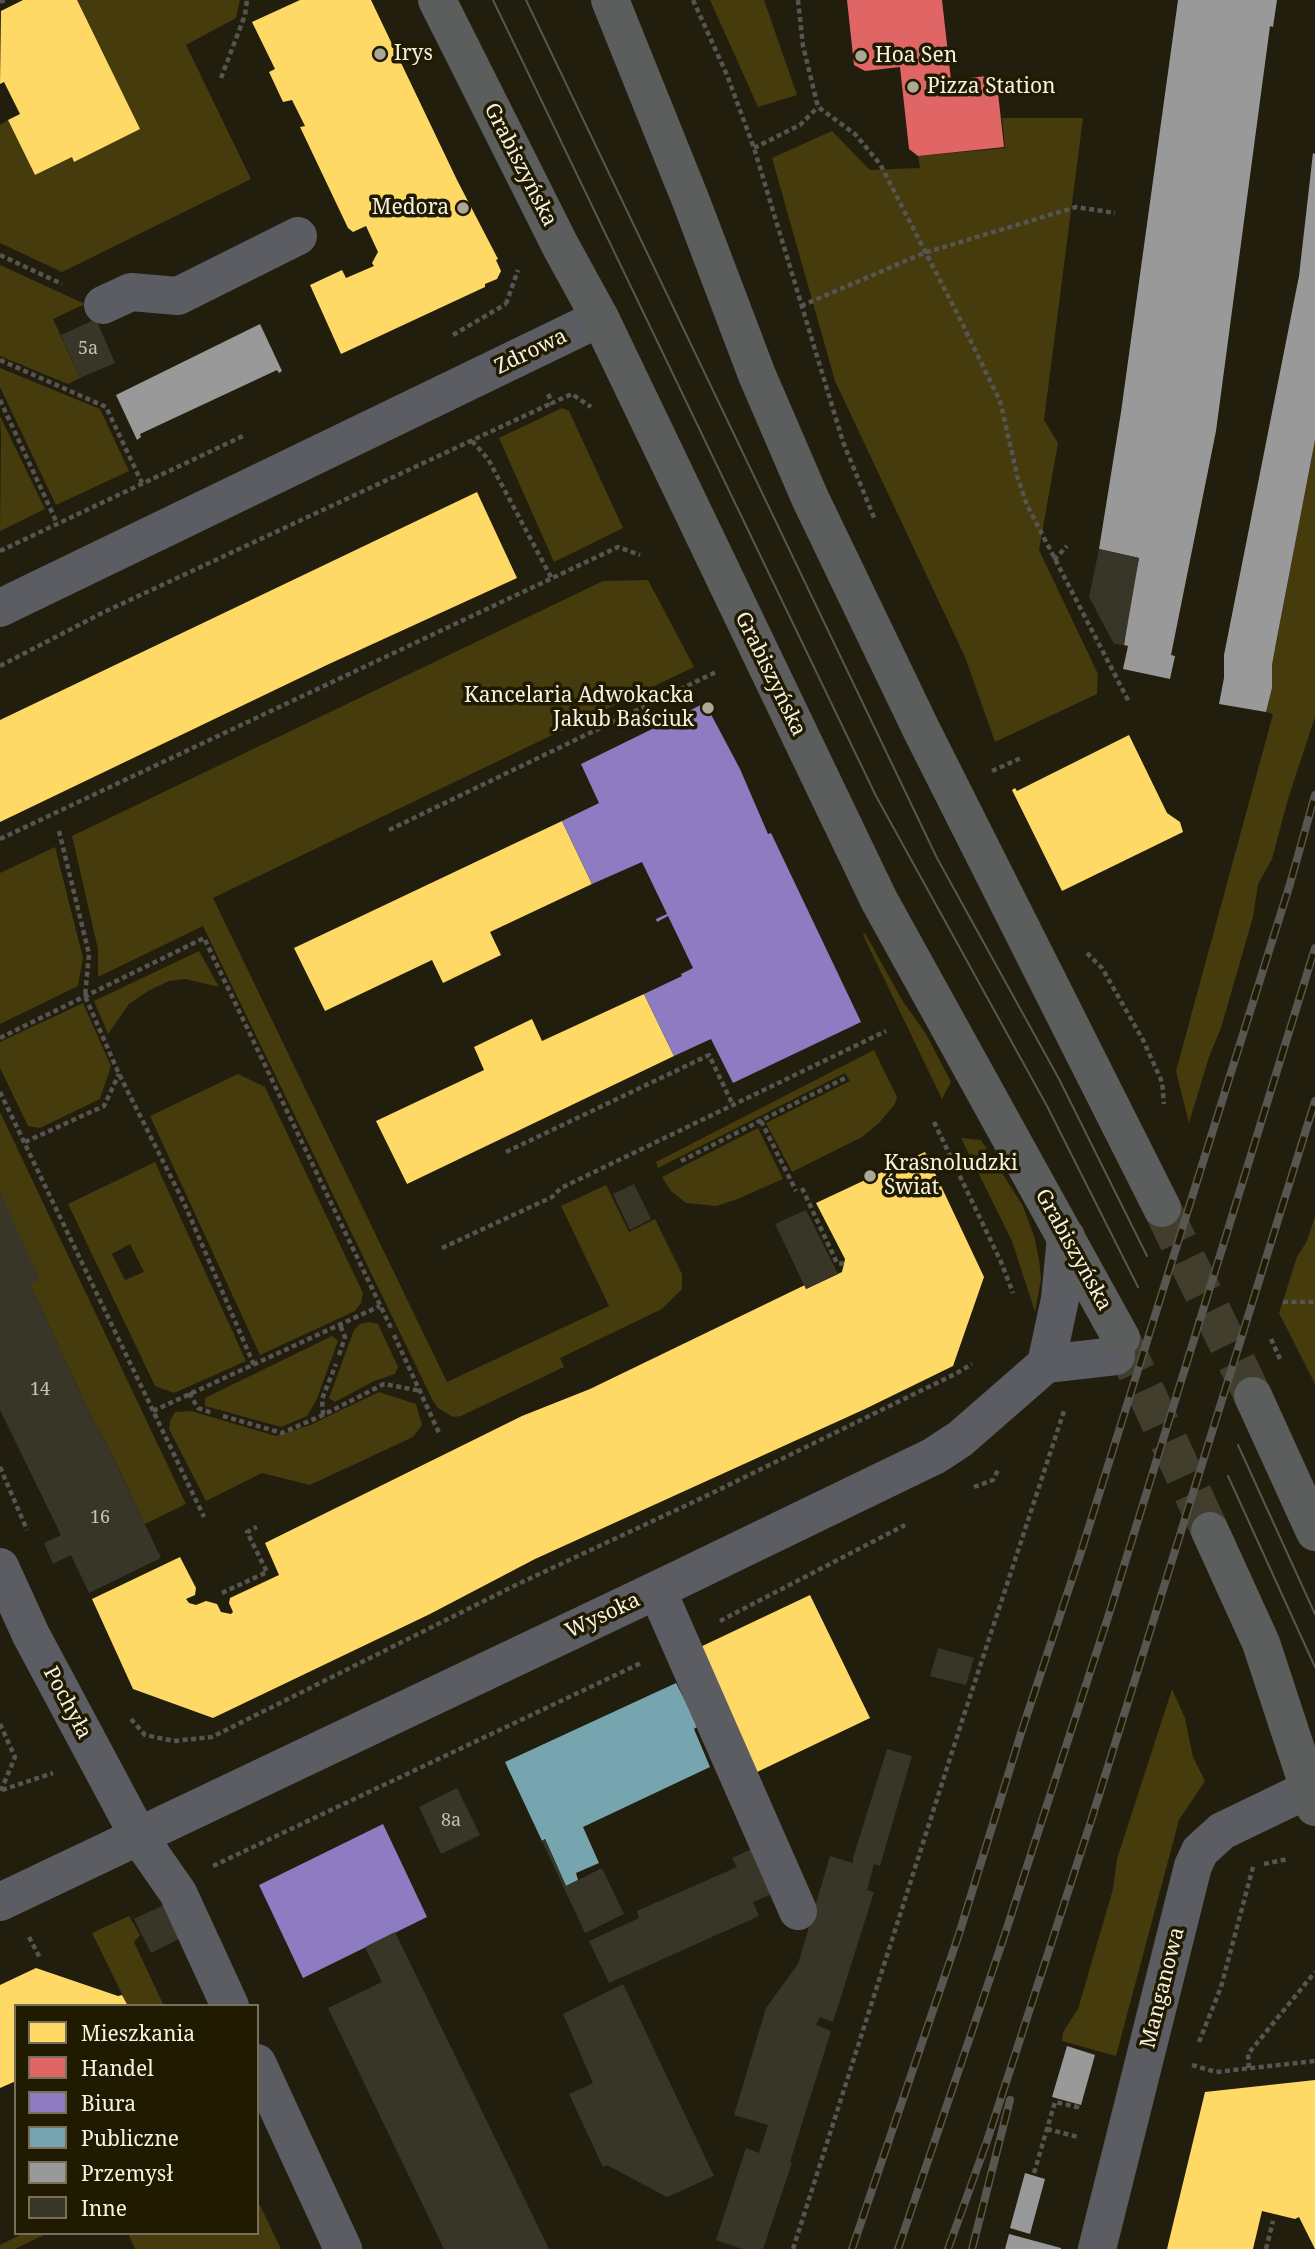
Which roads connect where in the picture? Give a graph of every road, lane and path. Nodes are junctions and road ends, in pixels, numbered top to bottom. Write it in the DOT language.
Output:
graph roads {
  1 [pos="247,0"];
  2 [pos="437,0"];
  3 [pos="610,0"];
  4 [pos="693,0"];
  5 [pos="798,0"];
  6 [pos="221,78"];
  7 [pos="818,107"];
  8 [pos="754,148"];
  9 [pos="1115,213"];
  10 [pos="298,236"];
  11 [pos="924,253"];
  12 [pos="0,255"];
  13 [pos="506,304"];
  14 [pos="103,305"];
  15 [pos="801,306"];
  16 [pos="600,318"];
  17 [pos="449,337"];
  18 [pos="0,360"];
  19 [pos="543,383"];
  20 [pos="0,400"];
  21 [pos="552,402"];
  22 [pos="596,411"];
  23 [pos="253,431"];
  24 [pos="472,441"];
  25 [pos="142,483"];
  26 [pos="57,523"];
  27 [pos="876,523"];
  28 [pos="1067,546"];
  29 [pos="0,551"];
  30 [pos="640,555"];
  31 [pos="1054,560"];
  32 [pos="552,579"];
  33 [pos="0,608"];
  34 [pos="0,666"];
  35 [pos="722,669"];
  36 [pos="1129,702"];
  37 [pos="1021,758"];
  38 [pos="996,783"];
  39 [pos="59,831"];
  40 [pos="389,831"];
  41 [pos="0,839"];
  42 [pos="1085,951"];
  43 [pos="85,996"];
  44 [pos="886,1031"];
  45 [pos="0,1038"];
  46 [pos="119,1074"];
  47 [pos="845,1078"];
  48 [pos="0,1092"];
  49 [pos="733,1105"];
  50 [pos="1164,1115"];
  51 [pos="761,1121"];
  52 [pos="934,1122"];
  53 [pos="25,1142"];
  54 [pos="506,1152"];
  55 [pos="681,1161"];
  56 [pos="1162,1208"];
  57 [pos="1066,1237"];
  58 [pos="442,1248"];
  59 [pos="844,1264"];
  60 [pos="1015,1298"];
  61 [pos="1315,1301"];
  62 [pos="1283,1302"];
  63 [pos="380,1306"];
  64 [pos="340,1325"];
  65 [pos="1119,1347"];
  66 [pos="339,1355"];
  67 [pos="981,1358"];
  68 [pos="336,1364"];
  69 [pos="1046,1364"];
  70 [pos="254,1365"];
  71 [pos="421,1391"];
  72 [pos="189,1393"];
  73 [pos="1253,1396"];
  74 [pos="1056,1408"];
  75 [pos="153,1411"];
  76 [pos="212,1413"];
  77 [pos="323,1415"];
  78 [pos="223,1416"];
  79 [pos="440,1435"];
  80 [pos="1004,1459"];
  81 [pos="967,1490"];
  82 [pos="204,1517"];
  83 [pos="910,1522"];
  84 [pos="257,1527"];
  85 [pos="1210,1531"];
  86 [pos="1315,1532"];
  87 [pos="0,1567"];
  88 [pos="657,1590"];
  89 [pos="222,1593"];
  90 [pos="681,1643"];
  91 [pos="0,1724"];
  92 [pos="145,1735"];
  93 [pos="54,1772"];
  94 [pos="0,1792"];
  95 [pos="1312,1798"];
  96 [pos="139,1837"];
  97 [pos="1288,1859"];
  98 [pos="172,1885"];
  99 [pos="0,1902"];
  100 [pos="798,1911"];
  101 [pos="1315,1972"];
  102 [pos="229,2004"];
  103 [pos="1199,2043"];
  104 [pos="1315,2061"];
  105 [pos="1192,2065"];
  106 [pos="259,2067"];
  107 [pos="1249,2068"];
  108 [pos="1078,2104"];
  109 [pos="1047,2130"];
  110 [pos="1089,2140"];
  111 [pos="1034,2173"];
  112 [pos="1273,2221"];
  113 [pos="343,2249"];
  114 [pos="793,2249"];
  115 [pos="1097,2249"];
  116 [pos="1266,2249"];
  1 -- 6 [label="path"];
  2 -- 16 [label="main road, Grabiszyńska"];
  3 -- 56 [label="main road"];
  4 -- 8 [label="path"];
  5 -- 7 [label="path"];
  7 -- 8 [label="path"];
  7 -- 11 [label="path"];
  8 -- 15 [label="path"];
  9 -- 11 [label="path"];
  10 -- 14 [label="street"];
  11 -- 15 [label="path"];
  11 -- 31 [label="path"];
  12 -- 14 [label="path"];
  13 -- 17 [label="path"];
  15 -- 27 [label="path"];
  16 -- 33 [label="street, Zdrowa"];
  16 -- 57 [label="main road, Grabiszyńska"];
  18 -- 25 [label="path"];
  19 -- 21 [label="path"];
  20 -- 26 [label="path"];
  21 -- 22 [label="path"];
  21 -- 24 [label="path"];
  23 -- 25 [label="path"];
  24 -- 32 [label="path"];
  24 -- 34 [label="path"];
  25 -- 26 [label="path"];
  26 -- 29 [label="path"];
  28 -- 31 [label="path"];
  30 -- 32 [label="path"];
  31 -- 36 [label="path"];
  32 -- 41 [label="path"];
  35 -- 40 [label="path"];
  37 -- 38 [label="path"];
  39 -- 43 [label="path"];
  42 -- 50 [label="path"];
  43 -- 45 [label="path"];
  43 -- 46 [label="path"];
  43 -- 63 [label="path"];
  44 -- 49 [label="path"];
  46 -- 53 [label="path"];
  46 -- 70 [label="path"];
  47 -- 51 [label="path"];
  48 -- 53 [label="path"];
  49 -- 54 [label="path"];
  49 -- 58 [label="path"];
  51 -- 55 [label="path"];
  51 -- 59 [label="path"];
  52 -- 60 [label="path"];
  53 -- 75 [label="path"];
  57 -- 65 [label="main road, Grabiszyńska"];
  57 -- 69 [label="street"];
  61 -- 62 [label="path"];
  63 -- 64 [label="path"];
  63 -- 71 [label="path"];
  64 -- 66 [label="path"];
  64 -- 70 [label="path"];
  65 -- 69 [label="street"];
  67 -- 92 [label="path"];
  68 -- 77 [label="path"];
  69 -- 88 [label="street, Wysoka"];
  70 -- 72 [label="path"];
  71 -- 77 [label="path"];
  71 -- 79 [label="path"];
  72 -- 75 [label="path"];
  72 -- 76 [label="path"];
  73 -- 86 [label="main road"];
  74 -- 114 [label="path"];
  75 -- 82 [label="path"];
  77 -- 78 [label="path"];
  80 -- 81 [label="path"];
  83 -- 90 [label="path"];
  84 -- 89 [label="path"];
  85 -- 95 [label="main road"];
  87 -- 96 [label="street, Pochyła"];
  88 -- 90 [label="street"];
  88 -- 96 [label="street, Wysoka"];
  90 -- 98 [label="path"];
  90 -- 100 [label="street"];
  91 -- 94 [label="path"];
  93 -- 94 [label="path"];
  95 -- 115 [label="street, Manganowa"];
  96 -- 98 [label="street, Pochyła"];
  96 -- 99 [label="street, Wysoka"];
  97 -- 103 [label="path"];
  98 -- 102 [label="street, Pochyła"];
  101 -- 107 [label="path"];
  104 -- 107 [label="path"];
  105 -- 107 [label="path"];
  106 -- 113 [label="street"];
  108 -- 109 [label="path"];
  109 -- 110 [label="path"];
  109 -- 111 [label="path"];
  112 -- 116 [label="path"];
}
